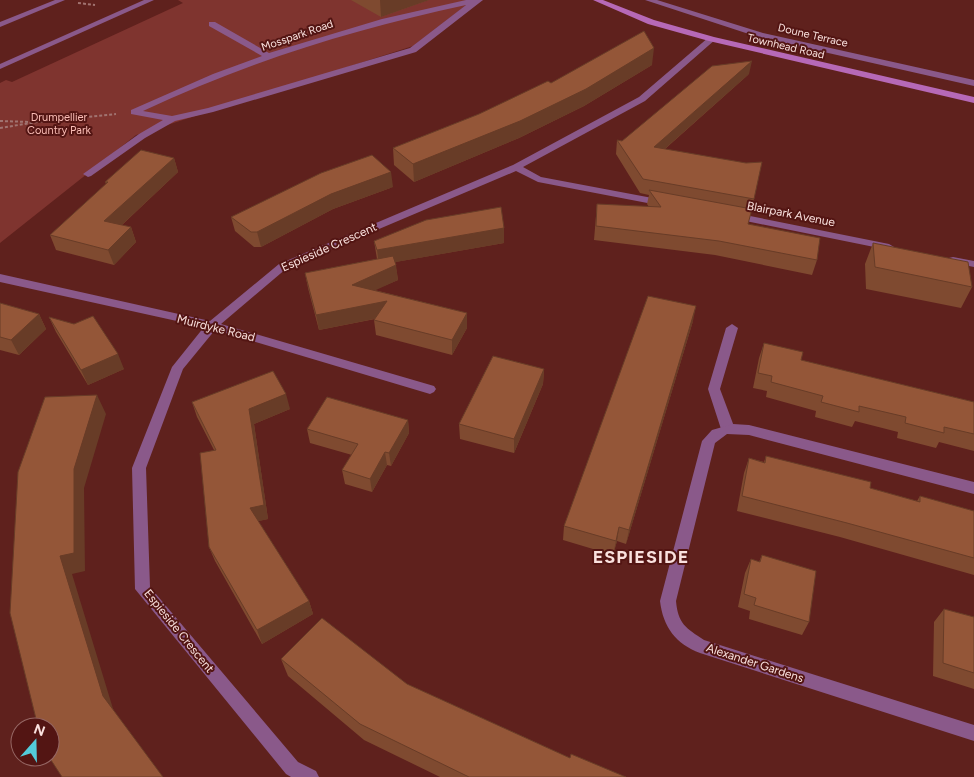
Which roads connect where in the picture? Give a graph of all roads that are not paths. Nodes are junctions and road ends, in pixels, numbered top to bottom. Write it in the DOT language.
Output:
graph roads {
  1 [pos="61,0"];
  2 [pos="150,0"];
  3 [pos="477,0"];
  4 [pos="597,0"];
  5 [pos="649,0"];
  6 [pos="212,24"];
  7 [pos="0,25"];
  8 [pos="712,39"];
  9 [pos="268,56"];
  10 [pos="0,67"];
  11 [pos="974,83"];
  12 [pos="974,100"];
  13 [pos="172,119"];
  14 [pos="516,167"];
  15 [pos="88,174"];
  16 [pos="670,204"];
  17 [pos="726,214"];
  18 [pos="898,248"];
  19 [pos="945,258"];
  20 [pos="974,264"];
  21 [pos="0,278"];
  22 [pos="212,326"];
  23 [pos="732,328"];
  24 [pos="430,389"];
  25 [pos="728,429"];
  26 [pos="974,488"];
  27 [pos="974,733"];
  28 [pos="310,777"];
  1 -- 7 [label="street"];
  2 -- 10 [label="street"];
  3 -- 9 [label="street, Mosspark Road"];
  3 -- 13 [label="street, Mosspark Road"];
  4 -- 8 [label="street, Townhead Road"];
  5 -- 11 [label="street, Doune Terrace"];
  6 -- 9 [label="street"];
  8 -- 12 [label="street, Townhead Road"];
  8 -- 14 [label="street, Espieside Crescent"];
  9 -- 13 [label="street, Mosspark Road"];
  13 -- 15 [label="street, Mosspark Road"];
  14 -- 16 [label="street"];
  14 -- 22 [label="street, Espieside Crescent"];
  17 -- 18 [label="street, Blairpark Avenue"];
  19 -- 20 [label="street"];
  21 -- 22 [label="street, Muirdyke Road"];
  22 -- 24 [label="street, Muirdyke Road"];
  22 -- 28 [label="street, Espieside Crescent"];
  23 -- 25 [label="street"];
  25 -- 26 [label="street"];
  25 -- 27 [label="street, Alexander Gardens"];
}
